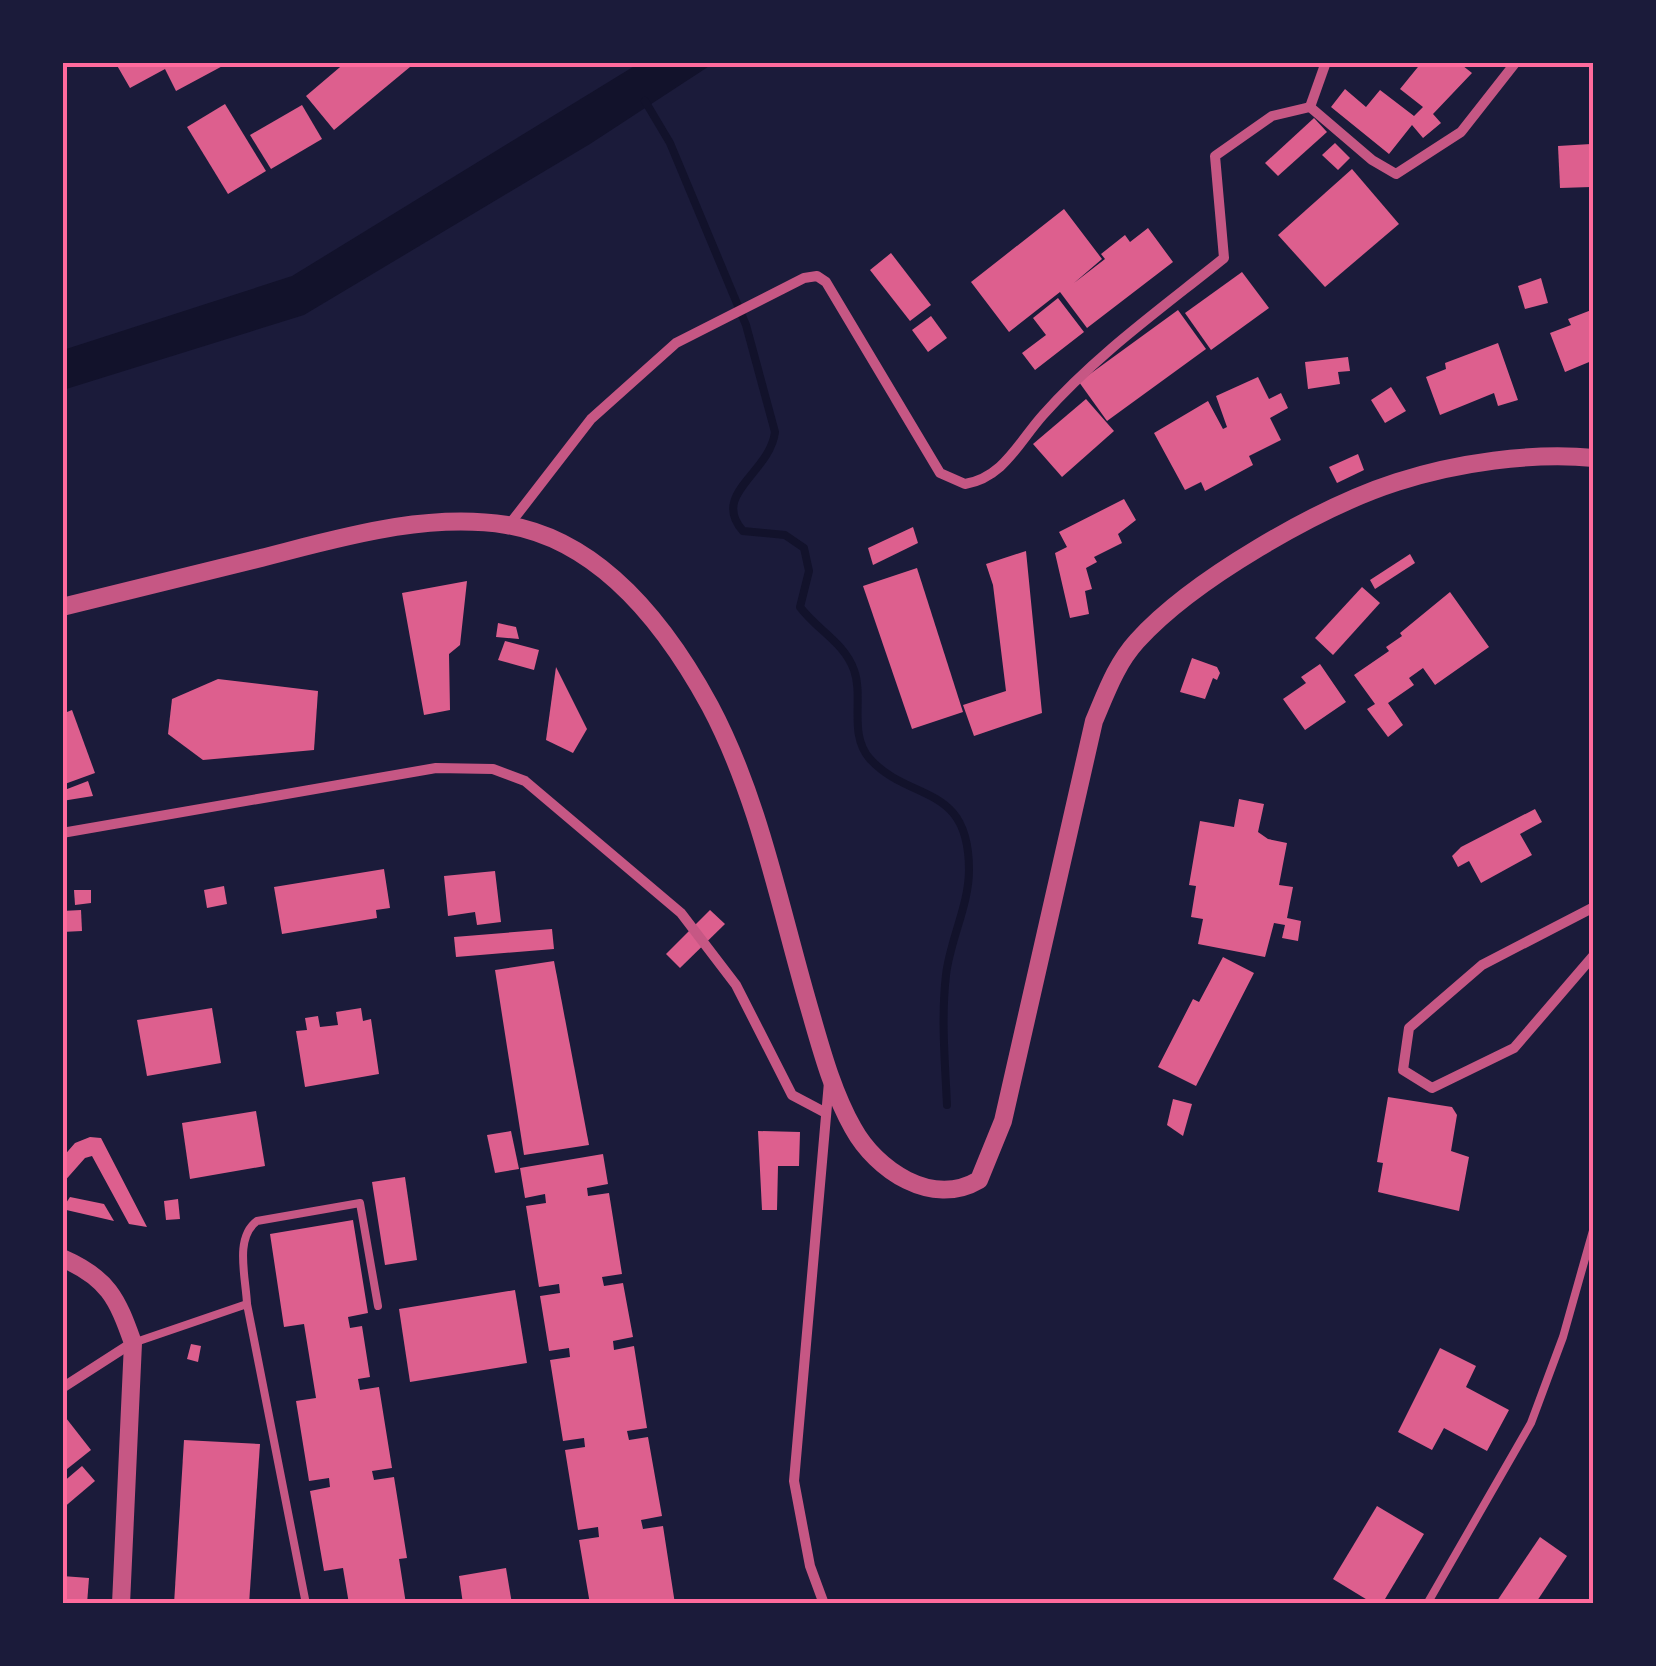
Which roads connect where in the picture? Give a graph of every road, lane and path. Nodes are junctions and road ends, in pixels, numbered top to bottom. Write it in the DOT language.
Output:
graph roads {
  1 [pos="1326,62"];
  2 [pos="1516,62"];
  3 [pos="1310,107"];
  4 [pos="1594,458"];
  5 [pos="509,525"];
  6 [pos="62,607"];
  7 [pos="62,833"];
  8 [pos="1594,906"];
  9 [pos="1594,955"];
  10 [pos="829,1076"];
  11 [pos="826,1113"];
  12 [pos="1594,1227"];
  13 [pos="62,1258"];
  14 [pos="248,1304"];
  15 [pos="378,1306"];
  16 [pos="133,1343"];
  17 [pos="62,1388"];
  18 [pos="120,1604"];
  19 [pos="306,1604"];
  20 [pos="824,1604"];
  21 [pos="1427,1604"];
  1 -- 3 [label="street"];
  2 -- 3 [label="street"];
  3 -- 5 [label="street"];
  4 -- 10 [label="street"];
  5 -- 6 [label="street"];
  5 -- 10 [label="street"];
  7 -- 11 [label="street"];
  8 -- 9 [label="street"];
  10 -- 11 [label="street"];
  11 -- 20 [label="street"];
  12 -- 21 [label="lane"];
  13 -- 16 [label="street"];
  14 -- 15 [label="lane"];
  14 -- 16 [label="lane"];
  14 -- 19 [label="lane"];
  16 -- 17 [label="street"];
  16 -- 18 [label="street"];
}
